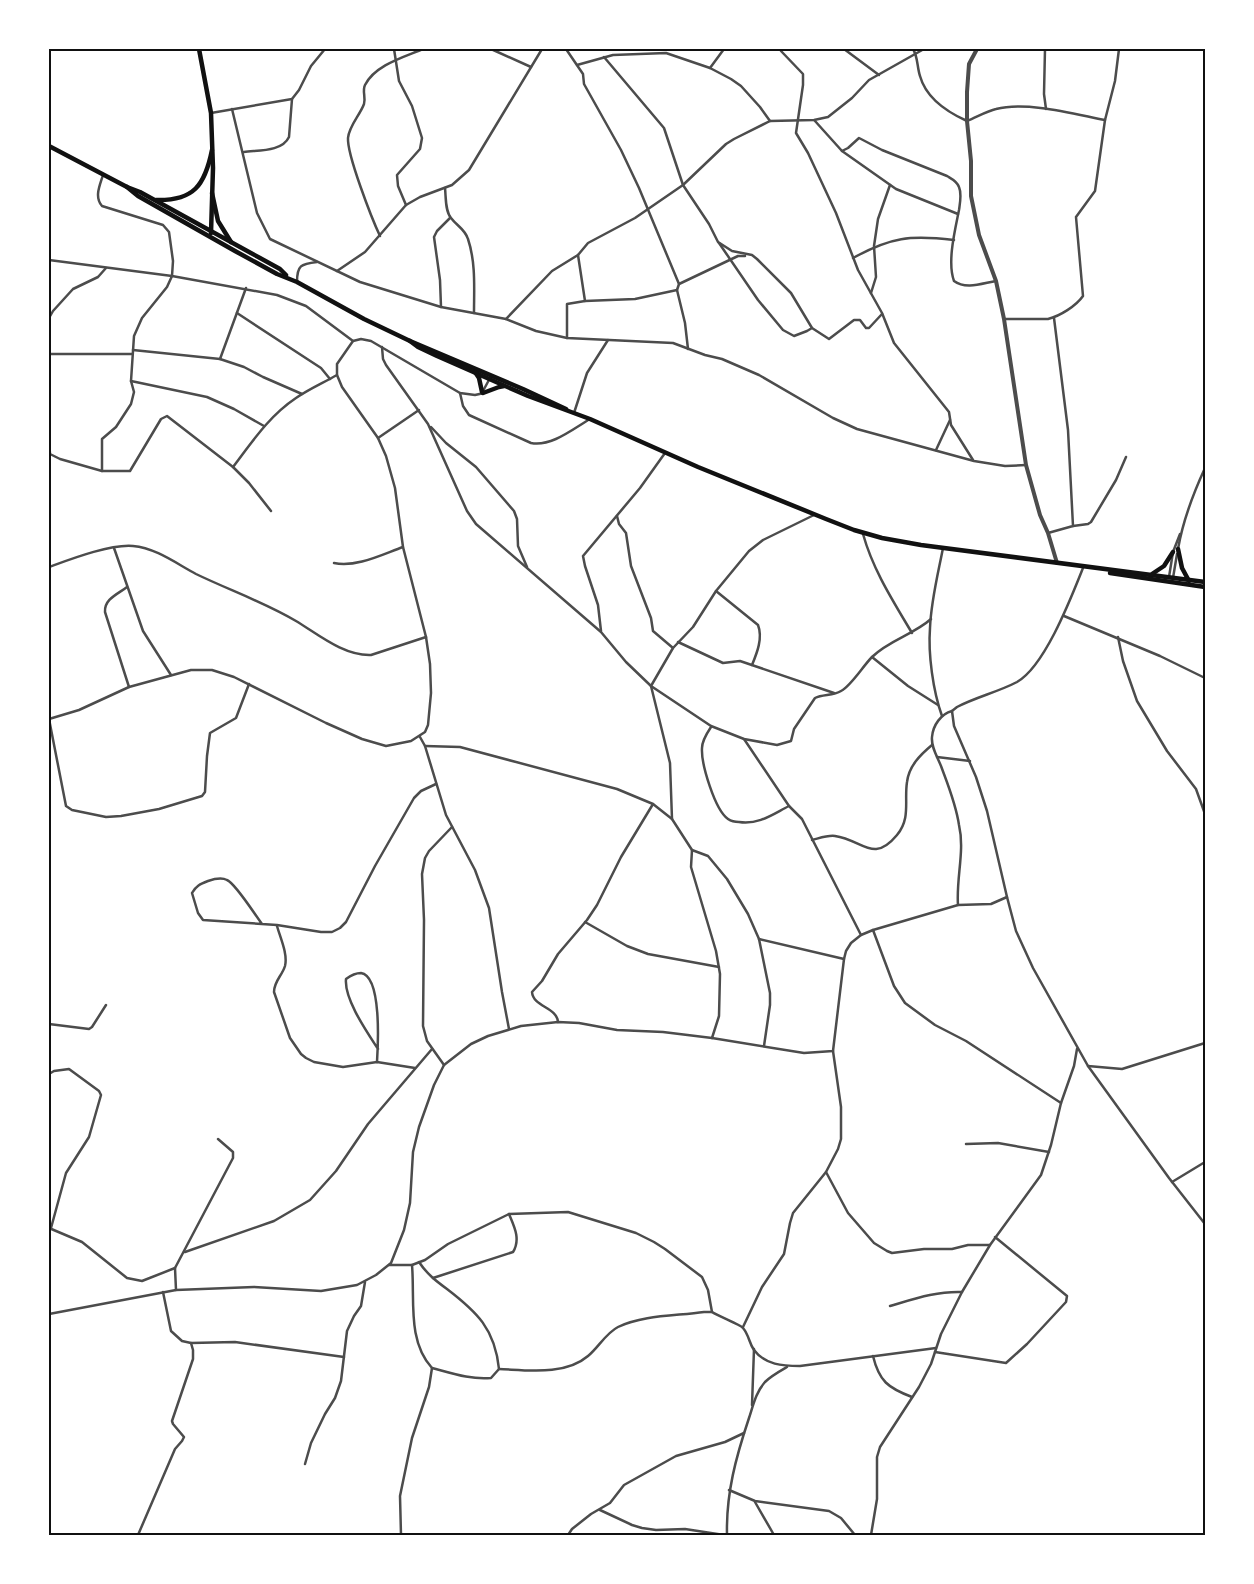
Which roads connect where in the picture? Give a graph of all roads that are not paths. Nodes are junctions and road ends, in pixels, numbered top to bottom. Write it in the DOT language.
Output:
graph roads {
  1 [pos="199,49"];
  2 [pos="325,49"];
  3 [pos="394,49"];
  4 [pos="422,49"];
  5 [pos="491,49"];
  6 [pos="542,49"];
  7 [pos="566,49"];
  8 [pos="641,49"];
  9 [pos="724,49"];
  10 [pos="781,49"];
  11 [pos="844,49"];
  12 [pos="913,49"];
  13 [pos="924,49"];
  14 [pos="977,49"];
  15 [pos="1045,49"];
  16 [pos="1119,49"];
  17 [pos="643,53"];
  18 [pos="916,54"];
  19 [pos="604,57"];
  20 [pos="396,60"];
  21 [pos="577,66"];
  22 [pos="531,68"];
  23 [pos="710,68"];
  24 [pos="879,75"];
  25 [pos="292,99"];
  26 [pos="232,109"];
  27 [pos="1046,109"];
  28 [pos="211,113"];
  29 [pos="798,120"];
  30 [pos="814,120"];
  31 [pos="1106,120"];
  32 [pos="770,121"];
  33 [pos="967,121"];
  34 [pos="49,146"];
  35 [pos="212,150"];
  36 [pos="842,151"];
  37 [pos="244,152"];
  38 [pos="104,175"];
  39 [pos="683,185"];
  40 [pos="890,185"];
  41 [pos="127,187"];
  42 [pos="445,188"];
  43 [pos="212,193"];
  44 [pos="154,200"];
  45 [pos="406,205"];
  46 [pos="648,210"];
  47 [pos="958,214"];
  48 [pos="450,218"];
  49 [pos="211,235"];
  50 [pos="380,236"];
  51 [pos="954,240"];
  52 [pos="718,242"];
  53 [pos="232,244"];
  54 [pos="874,246"];
  55 [pos="578,255"];
  56 [pos="752,255"];
  57 [pos="853,258"];
  58 [pos="49,260"];
  59 [pos="731,260"];
  60 [pos="317,262"];
  61 [pos="106,268"];
  62 [pos="337,271"];
  63 [pos="172,276"];
  64 [pos="287,276"];
  65 [pos="996,280"];
  66 [pos="297,282"];
  67 [pos="679,284"];
  68 [pos="246,288"];
  69 [pos="677,290"];
  70 [pos="871,293"];
  71 [pos="585,301"];
  72 [pos="441,307"];
  73 [pos="237,313"];
  74 [pos="474,314"];
  75 [pos="882,314"];
  76 [pos="1054,318"];
  77 [pos="506,319"];
  78 [pos="1004,319"];
  79 [pos="49,324"];
  80 [pos="812,328"];
  81 [pos="567,338"];
  82 [pos="608,340"];
  83 [pos="353,341"];
  84 [pos="410,341"];
  85 [pos="382,347"];
  86 [pos="688,349"];
  87 [pos="133,352"];
  88 [pos="49,354"];
  89 [pos="220,359"];
  90 [pos="475,372"];
  91 [pos="337,375"];
  92 [pos="492,377"];
  93 [pos="330,379"];
  94 [pos="130,381"];
  95 [pos="505,386"];
  96 [pos="460,393"];
  97 [pos="481,393"];
  98 [pos="302,394"];
  99 [pos="419,410"];
  100 [pos="571,412"];
  101 [pos="590,419"];
  102 [pos="951,419"];
  103 [pos="428,424"];
  104 [pos="264,426"];
  105 [pos="378,438"];
  106 [pos="49,440"];
  107 [pos="936,450"];
  108 [pos="666,451"];
  109 [pos="1126,457"];
  110 [pos="974,461"];
  111 [pos="1026,465"];
  112 [pos="233,468"];
  113 [pos="1205,468"];
  114 [pos="102,471"];
  115 [pos="271,511"];
  116 [pos="814,515"];
  117 [pos="617,516"];
  118 [pos="1073,526"];
  119 [pos="862,533"];
  120 [pos="1048,533"];
  121 [pos="1181,533"];
  122 [pos="403,547"];
  123 [pos="114,548"];
  124 [pos="943,548"];
  125 [pos="1176,551"];
  126 [pos="334,563"];
  127 [pos="1057,564"];
  128 [pos="49,568"];
  129 [pos="1083,568"];
  130 [pos="527,569"];
  131 [pos="1098,569"];
  132 [pos="1150,575"];
  133 [pos="1171,580"];
  134 [pos="1189,581"];
  135 [pos="1205,582"];
  136 [pos="1205,587"];
  137 [pos="127,588"];
  138 [pos="716,591"];
  139 [pos="1064,616"];
  140 [pos="930,619"];
  141 [pos="601,632"];
  142 [pos="912,633"];
  143 [pos="426,637"];
  144 [pos="1118,637"];
  145 [pos="678,642"];
  146 [pos="673,648"];
  147 [pos="872,657"];
  148 [pos="752,665"];
  149 [pos="171,675"];
  150 [pos="1205,678"];
  151 [pos="249,684"];
  152 [pos="651,686"];
  153 [pos="129,687"];
  154 [pos="834,694"];
  155 [pos="938,705"];
  156 [pos="952,711"];
  157 [pos="942,716"];
  158 [pos="49,719"];
  159 [pos="711,726"];
  160 [pos="420,737"];
  161 [pos="744,739"];
  162 [pos="932,745"];
  163 [pos="425,746"];
  164 [pos="937,757"];
  165 [pos="970,761"];
  166 [pos="436,784"];
  167 [pos="652,804"];
  168 [pos="789,806"];
  169 [pos="1205,814"];
  170 [pos="672,819"];
  171 [pos="452,827"];
  172 [pos="812,840"];
  173 [pos="692,850"];
  174 [pos="1006,897"];
  175 [pos="958,905"];
  176 [pos="585,922"];
  177 [pos="262,924"];
  178 [pos="277,925"];
  179 [pos="873,930"];
  180 [pos="861,935"];
  181 [pos="759,939"];
  182 [pos="844,959"];
  183 [pos="719,966"];
  184 [pos="106,1005"];
  185 [pos="558,1022"];
  186 [pos="49,1024"];
  187 [pos="509,1029"];
  188 [pos="712,1038"];
  189 [pos="1205,1043"];
  190 [pos="764,1046"];
  191 [pos="1077,1048"];
  192 [pos="378,1049"];
  193 [pos="432,1049"];
  194 [pos="833,1051"];
  195 [pos="378,1062"];
  196 [pos="444,1065"];
  197 [pos="1088,1066"];
  198 [pos="415,1068"];
  199 [pos="49,1074"];
  200 [pos="1061,1104"];
  201 [pos="218,1139"];
  202 [pos="966,1144"];
  203 [pos="1049,1152"];
  204 [pos="1205,1162"];
  205 [pos="826,1172"];
  206 [pos="1172,1182"];
  207 [pos="509,1214"];
  208 [pos="1205,1224"];
  209 [pos="50,1228"];
  210 [pos="995,1237"];
  211 [pos="990,1245"];
  212 [pos="185,1252"];
  213 [pos="419,1262"];
  214 [pos="389,1265"];
  215 [pos="412,1265"];
  216 [pos="175,1268"];
  217 [pos="433,1278"];
  218 [pos="365,1282"];
  219 [pos="176,1290"];
  220 [pos="163,1292"];
  221 [pos="962,1292"];
  222 [pos="890,1306"];
  223 [pos="712,1312"];
  224 [pos="49,1314"];
  225 [pos="743,1327"];
  226 [pos="191,1343"];
  227 [pos="754,1349"];
  228 [pos="936,1350"];
  229 [pos="873,1356"];
  230 [pos="344,1357"];
  231 [pos="788,1366"];
  232 [pos="432,1368"];
  233 [pos="499,1368"];
  234 [pos="912,1397"];
  235 [pos="752,1409"];
  236 [pos="744,1432"];
  237 [pos="305,1464"];
  238 [pos="728,1490"];
  239 [pos="755,1501"];
  240 [pos="600,1509"];
  241 [pos="138,1535"];
  242 [pos="401,1535"];
  243 [pos="568,1535"];
  244 [pos="725,1535"];
  245 [pos="774,1535"];
  246 [pos="856,1535"];
  247 [pos="871,1535"];
  1 -- 28 [label="main road"];
  2 -- 25 [label="street"];
  3 -- 20 [label="street"];
  4 -- 20 [label="street"];
  5 -- 22 [label="street"];
  6 -- 22 [label="street"];
  7 -- 21 [label="street"];
  8 -- 17 [label="street"];
  9 -- 23 [label="street"];
  10 -- 29 [label="street"];
  11 -- 24 [label="street"];
  12 -- 18 [label="street"];
  13 -- 18 [label="street"];
  14 -- 33 [label="street"];
  15 -- 27 [label="street"];
  16 -- 31 [label="street"];
  17 -- 19 [label="street"];
  17 -- 23 [label="street"];
  18 -- 24 [label="street"];
  18 -- 33 [label="street"];
  19 -- 21 [label="street"];
  19 -- 39 [label="street"];
  20 -- 45 [label="street"];
  20 -- 50 [label="street"];
  21 -- 46 [label="street"];
  22 -- 42 [label="street"];
  23 -- 32 [label="street"];
  24 -- 30 [label="street"];
  25 -- 26 [label="street"];
  25 -- 37 [label="street"];
  26 -- 28 [label="street"];
  26 -- 37 [label="street"];
  27 -- 31 [label="street"];
  27 -- 33 [label="street"];
  28 -- 35 [label="main road"];
  29 -- 30 [label="street"];
  29 -- 32 [label="street"];
  29 -- 57 [label="street"];
  30 -- 36 [label="street"];
  31 -- 76 [label="street"];
  32 -- 39 [label="street"];
  33 -- 65 [label="street"];
  34 -- 38 [label="main road"];
  35 -- 43 [label="main road"];
  35 -- 44 [label="main road"];
  36 -- 40 [label="street"];
  36 -- 47 [label="street"];
  37 -- 60 [label="street"];
  38 -- 41 [label="main road"];
  38 -- 63 [label="street"];
  39 -- 46 [label="street"];
  39 -- 52 [label="street"];
  40 -- 47 [label="street"];
  40 -- 54 [label="street"];
  41 -- 44 [label="main road"];
  41 -- 49 [label="main road"];
  42 -- 45 [label="street"];
  42 -- 48 [label="street"];
  43 -- 49 [label="main road"];
  43 -- 53 [label="main road"];
  44 -- 49 [label="main road"];
  45 -- 50 [label="street"];
  46 -- 55 [label="street"];
  46 -- 67 [label="street"];
  47 -- 51 [label="street"];
  48 -- 72 [label="street"];
  48 -- 74 [label="street"];
  49 -- 53 [label="main road"];
  49 -- 64 [label="main road"];
  50 -- 62 [label="street"];
  51 -- 54 [label="street"];
  51 -- 65 [label="street"];
  52 -- 56 [label="street"];
  52 -- 59 [label="street"];
  53 -- 64 [label="main road"];
  54 -- 57 [label="street"];
  54 -- 70 [label="street"];
  55 -- 71 [label="street"];
  55 -- 77 [label="street"];
  56 -- 59 [label="street"];
  56 -- 80 [label="street"];
  57 -- 70 [label="street"];
  58 -- 61 [label="street"];
  59 -- 67 [label="street"];
  59 -- 80 [label="street"];
  60 -- 62 [label="street"];
  60 -- 66 [label="street"];
  61 -- 63 [label="street"];
  61 -- 79 [label="street"];
  62 -- 72 [label="street"];
  63 -- 68 [label="street"];
  63 -- 87 [label="street"];
  64 -- 66 [label="main road"];
  65 -- 78 [label="street"];
  66 -- 84 [label="main road"];
  67 -- 69 [label="street"];
  68 -- 73 [label="street"];
  68 -- 83 [label="street"];
  69 -- 71 [label="street"];
  69 -- 86 [label="street"];
  70 -- 75 [label="street"];
  71 -- 81 [label="street"];
  72 -- 74 [label="street"];
  73 -- 89 [label="street"];
  73 -- 93 [label="street"];
  74 -- 77 [label="street"];
  75 -- 80 [label="street"];
  75 -- 102 [label="street"];
  76 -- 78 [label="street"];
  76 -- 118 [label="street"];
  77 -- 81 [label="street"];
  78 -- 111 [label="street"];
  81 -- 82 [label="street"];
  82 -- 86 [label="street"];
  82 -- 100 [label="street"];
  83 -- 85 [label="street"];
  83 -- 91 [label="street"];
  84 -- 90 [label="main road"];
  84 -- 92 [label="main road"];
  85 -- 96 [label="street"];
  85 -- 99 [label="street"];
  86 -- 107 [label="street"];
  87 -- 88 [label="street"];
  87 -- 89 [label="street"];
  87 -- 94 [label="street"];
  89 -- 98 [label="street"];
  90 -- 92 [label="main road"];
  90 -- 97 [label="main road"];
  91 -- 93 [label="street"];
  91 -- 105 [label="street"];
  92 -- 95 [label="main road"];
  92 -- 97 [label="street"];
  92 -- 100 [label="main road"];
  93 -- 98 [label="street"];
  94 -- 104 [label="street"];
  94 -- 114 [label="street"];
  95 -- 97 [label="main road"];
  95 -- 100 [label="main road"];
  96 -- 97 [label="street"];
  96 -- 101 [label="street"];
  98 -- 104 [label="street"];
  99 -- 103 [label="street"];
  99 -- 105 [label="street"];
  100 -- 101 [label="main road"];
  101 -- 108 [label="main road"];
  102 -- 107 [label="street"];
  102 -- 110 [label="street"];
  103 -- 130 [label="street"];
  103 -- 130 [label="street"];
  104 -- 112 [label="street"];
  105 -- 122 [label="street"];
  106 -- 114 [label="street"];
  107 -- 110 [label="street"];
  108 -- 116 [label="main road"];
  108 -- 117 [label="street"];
  109 -- 118 [label="street"];
  110 -- 111 [label="street"];
  111 -- 120 [label="street"];
  112 -- 114 [label="street"];
  112 -- 115 [label="street"];
  113 -- 121 [label="street"];
  116 -- 119 [label="main road"];
  116 -- 138 [label="street"];
  117 -- 141 [label="street"];
  117 -- 146 [label="street"];
  118 -- 120 [label="street"];
  119 -- 124 [label="main road"];
  119 -- 142 [label="street"];
  120 -- 127 [label="street"];
  121 -- 125 [label="street"];
  121 -- 125 [label="street"];
  122 -- 126 [label="street"];
  122 -- 143 [label="street"];
  123 -- 128 [label="street"];
  123 -- 137 [label="street"];
  123 -- 143 [label="street"];
  124 -- 127 [label="main road"];
  124 -- 140 [label="street"];
  125 -- 132 [label="main road"];
  125 -- 133 [label="street"];
  125 -- 133 [label="street"];
  125 -- 134 [label="main road"];
  127 -- 129 [label="main road"];
  129 -- 131 [label="main road"];
  129 -- 139 [label="street"];
  130 -- 141 [label="street"];
  131 -- 132 [label="main road"];
  131 -- 133 [label="main road"];
  132 -- 133 [label="main road"];
  133 -- 134 [label="main road"];
  133 -- 136 [label="main road"];
  134 -- 135 [label="main road"];
  137 -- 149 [label="street"];
  137 -- 153 [label="street"];
  138 -- 145 [label="street"];
  138 -- 148 [label="street"];
  139 -- 144 [label="street"];
  139 -- 156 [label="street"];
  140 -- 142 [label="street"];
  140 -- 155 [label="street"];
  141 -- 152 [label="street"];
  142 -- 147 [label="street"];
  143 -- 160 [label="street"];
  144 -- 150 [label="street"];
  144 -- 169 [label="street"];
  145 -- 146 [label="street"];
  145 -- 148 [label="street"];
  146 -- 152 [label="street"];
  147 -- 154 [label="street"];
  147 -- 155 [label="street"];
  148 -- 154 [label="street"];
  149 -- 151 [label="street"];
  149 -- 153 [label="street"];
  151 -- 158 [label="street"];
  151 -- 160 [label="street"];
  152 -- 159 [label="street"];
  152 -- 170 [label="street"];
  153 -- 158 [label="street"];
  154 -- 161 [label="street"];
  155 -- 157 [label="street"];
  156 -- 157 [label="street"];
  156 -- 165 [label="street"];
  157 -- 162 [label="street"];
  159 -- 161 [label="street"];
  159 -- 168 [label="street"];
  160 -- 163 [label="street"];
  161 -- 168 [label="street"];
  162 -- 164 [label="street"];
  162 -- 172 [label="street"];
  163 -- 166 [label="street"];
  163 -- 167 [label="street"];
  164 -- 165 [label="street"];
  164 -- 175 [label="street"];
  165 -- 174 [label="street"];
  166 -- 171 [label="street"];
  166 -- 178 [label="street"];
  167 -- 170 [label="street"];
  167 -- 176 [label="street"];
  168 -- 172 [label="street"];
  170 -- 173 [label="street"];
  171 -- 187 [label="street"];
  171 -- 193 [label="street"];
  172 -- 180 [label="street"];
  173 -- 181 [label="street"];
  173 -- 183 [label="street"];
  174 -- 175 [label="street"];
  174 -- 191 [label="street"];
  175 -- 179 [label="street"];
  176 -- 183 [label="street"];
  176 -- 185 [label="street"];
  177 -- 177 [label="street"];
  177 -- 178 [label="street"];
  178 -- 195 [label="street"];
  179 -- 180 [label="street"];
  179 -- 200 [label="street"];
  180 -- 182 [label="street"];
  181 -- 182 [label="street"];
  181 -- 190 [label="street"];
  182 -- 194 [label="street"];
  183 -- 188 [label="street"];
  184 -- 186 [label="street"];
  185 -- 187 [label="street"];
  185 -- 188 [label="street"];
  187 -- 196 [label="street"];
  188 -- 190 [label="street"];
  189 -- 197 [label="street"];
  190 -- 194 [label="street"];
  191 -- 197 [label="street"];
  191 -- 200 [label="street"];
  192 -- 192 [label="street"];
  192 -- 195 [label="street"];
  193 -- 196 [label="street"];
  193 -- 198 [label="street"];
  194 -- 205 [label="street"];
  195 -- 198 [label="street"];
  196 -- 214 [label="street"];
  197 -- 206 [label="street"];
  198 -- 212 [label="street"];
  199 -- 209 [label="street"];
  200 -- 203 [label="street"];
  201 -- 212 [label="street"];
  202 -- 203 [label="street"];
  203 -- 210 [label="street"];
  204 -- 206 [label="street"];
  205 -- 211 [label="street"];
  205 -- 225 [label="street"];
  206 -- 208 [label="street"];
  207 -- 213 [label="street"];
  207 -- 217 [label="street"];
  207 -- 223 [label="street"];
  209 -- 216 [label="street"];
  210 -- 211 [label="street"];
  210 -- 228 [label="street"];
  211 -- 221 [label="street"];
  212 -- 216 [label="street"];
  213 -- 215 [label="street"];
  213 -- 217 [label="street"];
  214 -- 215 [label="street"];
  214 -- 218 [label="street"];
  215 -- 232 [label="street"];
  216 -- 219 [label="street"];
  217 -- 233 [label="street"];
  218 -- 219 [label="street"];
  218 -- 230 [label="street"];
  219 -- 220 [label="street"];
  220 -- 224 [label="street"];
  220 -- 226 [label="street"];
  221 -- 222 [label="street"];
  221 -- 228 [label="street"];
  223 -- 225 [label="street"];
  223 -- 233 [label="street"];
  225 -- 227 [label="street"];
  226 -- 230 [label="street"];
  226 -- 241 [label="street"];
  227 -- 231 [label="street"];
  227 -- 235 [label="street"];
  228 -- 229 [label="street"];
  228 -- 234 [label="street"];
  229 -- 231 [label="street"];
  229 -- 234 [label="street"];
  230 -- 237 [label="street"];
  231 -- 235 [label="street"];
  232 -- 233 [label="street"];
  232 -- 242 [label="street"];
  234 -- 247 [label="street"];
  235 -- 236 [label="street"];
  236 -- 238 [label="street"];
  236 -- 240 [label="street"];
  238 -- 239 [label="street"];
  238 -- 244 [label="street"];
  239 -- 245 [label="street"];
  239 -- 246 [label="street"];
  240 -- 243 [label="street"];
  240 -- 244 [label="street"];
}
